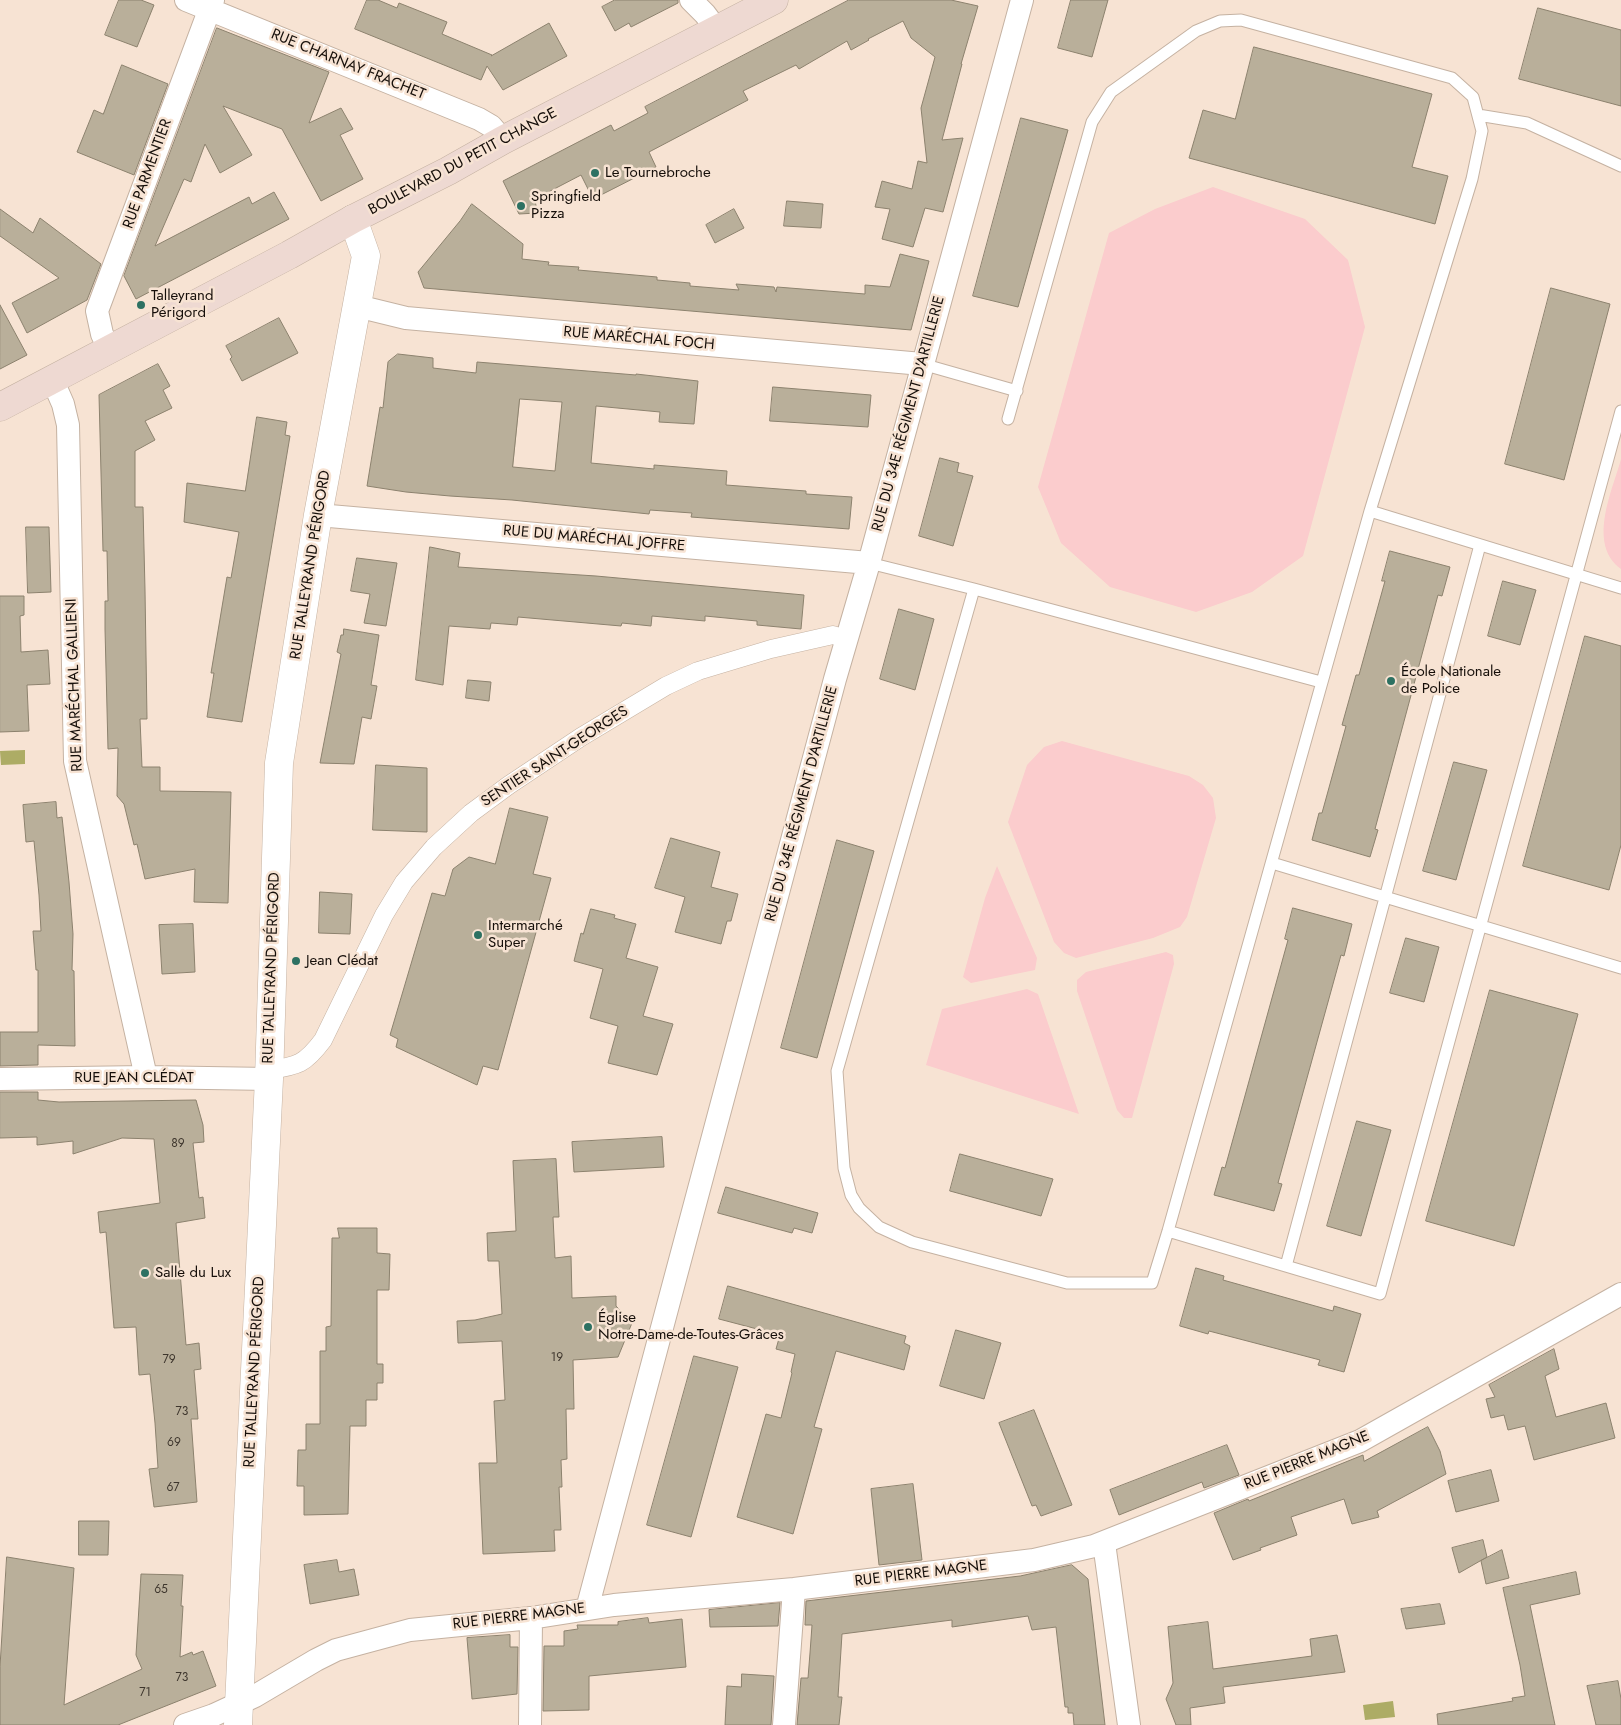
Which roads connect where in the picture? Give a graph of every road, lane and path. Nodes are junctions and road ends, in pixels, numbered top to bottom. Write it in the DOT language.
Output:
graph roads {
  1 [pos="186,0"];
  2 [pos="691,0"];
  3 [pos="774,0"];
  4 [pos="1022,0"];
  5 [pos="211,5"];
  6 [pos="717,30"];
  7 [pos="1478,115"];
  8 [pos="503,140"];
  9 [pos="1621,166"];
  10 [pos="353,220"];
  11 [pos="356,306"];
  12 [pos="109,348"];
  13 [pos="922,364"];
  14 [pos="52,379"];
  15 [pos="1017,391"];
  16 [pos="0,406"];
  17 [pos="1621,411"];
  18 [pos="1008,419"];
  19 [pos="1370,511"];
  20 [pos="318,515"];
  21 [pos="1480,545"];
  22 [pos="869,563"];
  23 [pos="1576,575"];
  24 [pos="1621,588"];
  25 [pos="974,589"];
  26 [pos="846,639"];
  27 [pos="1321,682"];
  28 [pos="1272,863"];
  29 [pos="1385,898"];
  30 [pos="1481,926"];
  31 [pos="1621,968"];
  32 [pos="269,1075"];
  33 [pos="146,1077"];
  34 [pos="0,1079"];
  35 [pos="1168,1231"];
  36 [pos="1286,1266"];
  37 [pos="1621,1294"];
  38 [pos="1104,1542"];
  39 [pos="794,1589"];
  40 [pos="587,1609"];
  41 [pos="531,1618"];
  42 [pos="238,1714"];
  43 [pos="185,1725"];
  44 [pos="530,1725"];
  45 [pos="784,1725"];
  46 [pos="1129,1725"];
  1 -- 5 [label="street, RUE CHARNAY FRACHET"];
  2 -- 6 [label="street"];
  3 -- 6 [label="main road, BOULEVARD DU PETIT CHANGE"];
  4 -- 13 [label="street, RUE DU 34E RÉGIMENT D'ARTILLERIE"];
  5 -- 8 [label="street, RUE CHARNAY FRACHET"];
  5 -- 12 [label="street, RUE PARMENTIER"];
  6 -- 8 [label="main road, BOULEVARD DU PETIT CHANGE"];
  7 -- 9 [label="lane"];
  7 -- 15 [label="lane"];
  7 -- 19 [label="lane"];
  8 -- 10 [label="main road, BOULEVARD DU PETIT CHANGE"];
  10 -- 11 [label="street, RUE TALLEYRAND PÉRIGORD"];
  10 -- 12 [label="main road, BOULEVARD DU PETIT CHANGE"];
  11 -- 13 [label="street, RUE MARÉCHAL FOCH"];
  11 -- 20 [label="street, RUE TALLEYRAND PÉRIGORD"];
  12 -- 14 [label="main road, BOULEVARD DU PETIT CHANGE"];
  13 -- 15 [label="lane"];
  13 -- 22 [label="street, RUE DU 34E RÉGIMENT D'ARTILLERIE"];
  14 -- 16 [label="main road, BOULEVARD DU PETIT CHANGE"];
  14 -- 33 [label="street, RUE MARÉCHAL GALLIENI"];
  15 -- 18 [label="lane"];
  17 -- 23 [label="lane"];
  19 -- 21 [label="lane"];
  19 -- 27 [label="lane"];
  20 -- 22 [label="street, RUE DU MARÉCHAL JOFFRE"];
  20 -- 32 [label="street, RUE TALLEYRAND PÉRIGORD"];
  21 -- 23 [label="lane"];
  21 -- 29 [label="lane"];
  22 -- 25 [label="lane"];
  22 -- 26 [label="street, RUE DU 34E RÉGIMENT D'ARTILLERIE"];
  23 -- 24 [label="lane"];
  23 -- 30 [label="lane"];
  25 -- 27 [label="lane"];
  25 -- 35 [label="lane"];
  26 -- 32 [label="street, SENTIER SAINT-GEORGES"];
  26 -- 40 [label="street, RUE DU 34E RÉGIMENT D'ARTILLERIE"];
  27 -- 28 [label="lane"];
  28 -- 29 [label="lane"];
  28 -- 35 [label="lane"];
  29 -- 30 [label="lane"];
  29 -- 36 [label="lane"];
  30 -- 31 [label="lane"];
  30 -- 36 [label="lane"];
  32 -- 33 [label="street, RUE JEAN CLÉDAT"];
  32 -- 42 [label="street, RUE TALLEYRAND PÉRIGORD"];
  33 -- 34 [label="street, RUE JEAN CLÉDAT"];
  35 -- 36 [label="lane"];
  37 -- 38 [label="street, RUE PIERRE MAGNE"];
  38 -- 39 [label="street, RUE PIERRE MAGNE"];
  38 -- 46 [label="street"];
  39 -- 40 [label="street, RUE PIERRE MAGNE"];
  39 -- 45 [label="street"];
  40 -- 41 [label="street, RUE PIERRE MAGNE"];
  41 -- 42 [label="street, RUE PIERRE MAGNE"];
  41 -- 44 [label="street"];
  42 -- 43 [label="street, RUE PIERRE MAGNE"];
}
